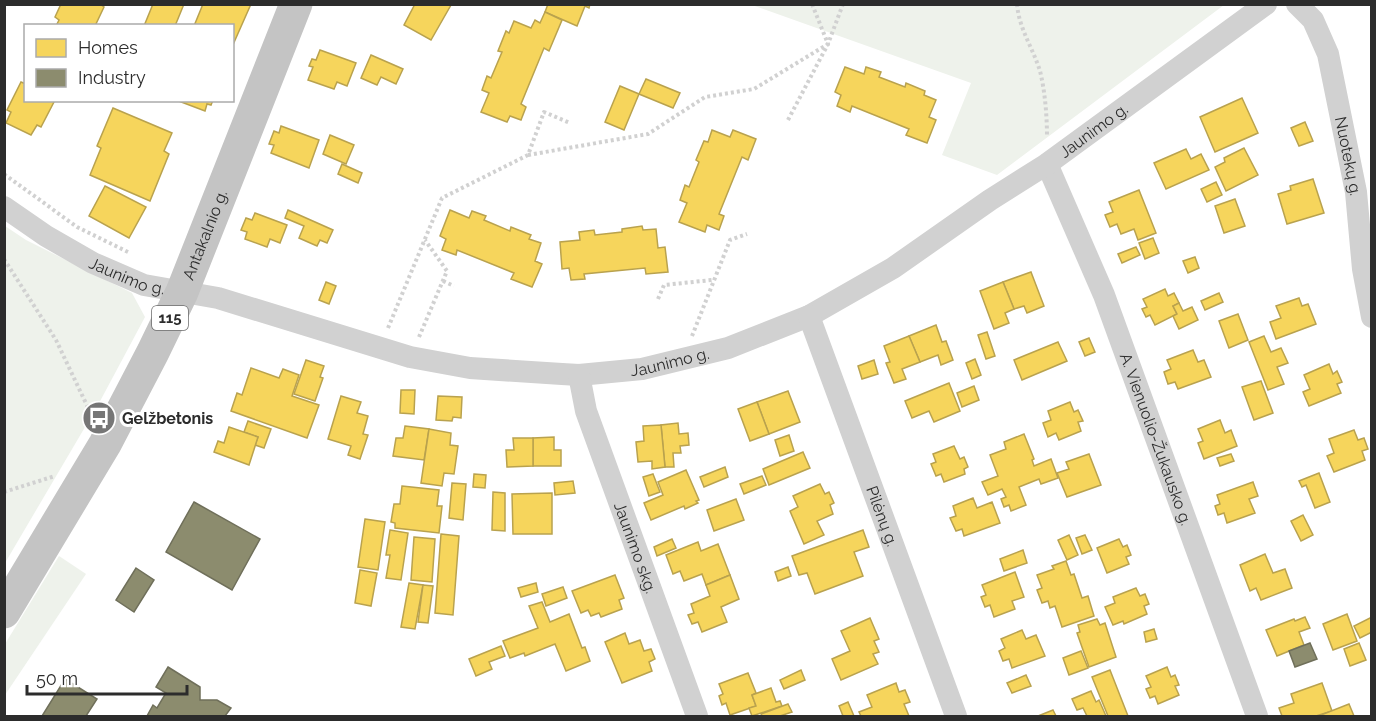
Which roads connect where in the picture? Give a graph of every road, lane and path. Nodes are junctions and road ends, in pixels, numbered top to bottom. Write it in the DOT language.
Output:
graph roads {
  1 [pos="296,4"];
  2 [pos="812,4"];
  3 [pos="843,4"];
  4 [pos="1017,4"];
  5 [pos="1266,4"];
  6 [pos="1297,4"];
  7 [pos="828,44"];
  8 [pos="788,120"];
  9 [pos="570,123"];
  10 [pos="528,155"];
  11 [pos="1047,164"];
  12 [pos="4,174"];
  13 [pos="4,207"];
  14 [pos="747,234"];
  15 [pos="425,240"];
  16 [pos="133,255"];
  17 [pos="4,259"];
  18 [pos="443,280"];
  19 [pos="712,280"];
  20 [pos="454,286"];
  21 [pos="182,292"];
  22 [pos="658,299"];
  23 [pos="809,316"];
  24 [pos="1371,317"];
  25 [pos="380,348"];
  26 [pos="410,357"];
  27 [pos="683,359"];
  28 [pos="579,375"];
  29 [pos="100,454"];
  30 [pos="4,492"];
  31 [pos="4,612"];
  32 [pos="697,717"];
  33 [pos="956,717"];
  34 [pos="1257,717"];
  1 -- 21 [label="main road, Antakalnio g. / 115"];
  2 -- 7 [label="path"];
  3 -- 7 [label="path"];
  4 -- 11 [label="path"];
  5 -- 11 [label="street, Jaunimo g."];
  6 -- 24 [label="street, Nuotekų g."];
  7 -- 8 [label="path"];
  7 -- 10 [label="path"];
  9 -- 10 [label="path"];
  10 -- 15 [label="path"];
  11 -- 23 [label="street, Jaunimo g."];
  11 -- 34 [label="street, A. Vienuolio-Žukausko g."];
  12 -- 16 [label="path"];
  13 -- 21 [label="street, Jaunimo g."];
  14 -- 19 [label="path"];
  15 -- 18 [label="path"];
  15 -- 25 [label="path"];
  17 -- 29 [label="path"];
  18 -- 20 [label="path"];
  18 -- 26 [label="path"];
  19 -- 22 [label="path"];
  19 -- 27 [label="path"];
  21 -- 25 [label="street, Jaunimo g."];
  21 -- 29 [label="main road, Antakalnio g. / 115"];
  23 -- 27 [label="street, Jaunimo g."];
  23 -- 33 [label="street, Pilėnų g."];
  25 -- 26 [label="street, Jaunimo g."];
  26 -- 28 [label="street, Jaunimo g."];
  27 -- 28 [label="street, Jaunimo g."];
  28 -- 32 [label="street, Jaunimo skg."];
  29 -- 30 [label="path"];
  29 -- 31 [label="main road, Antakalnio g. / 115"];
}
